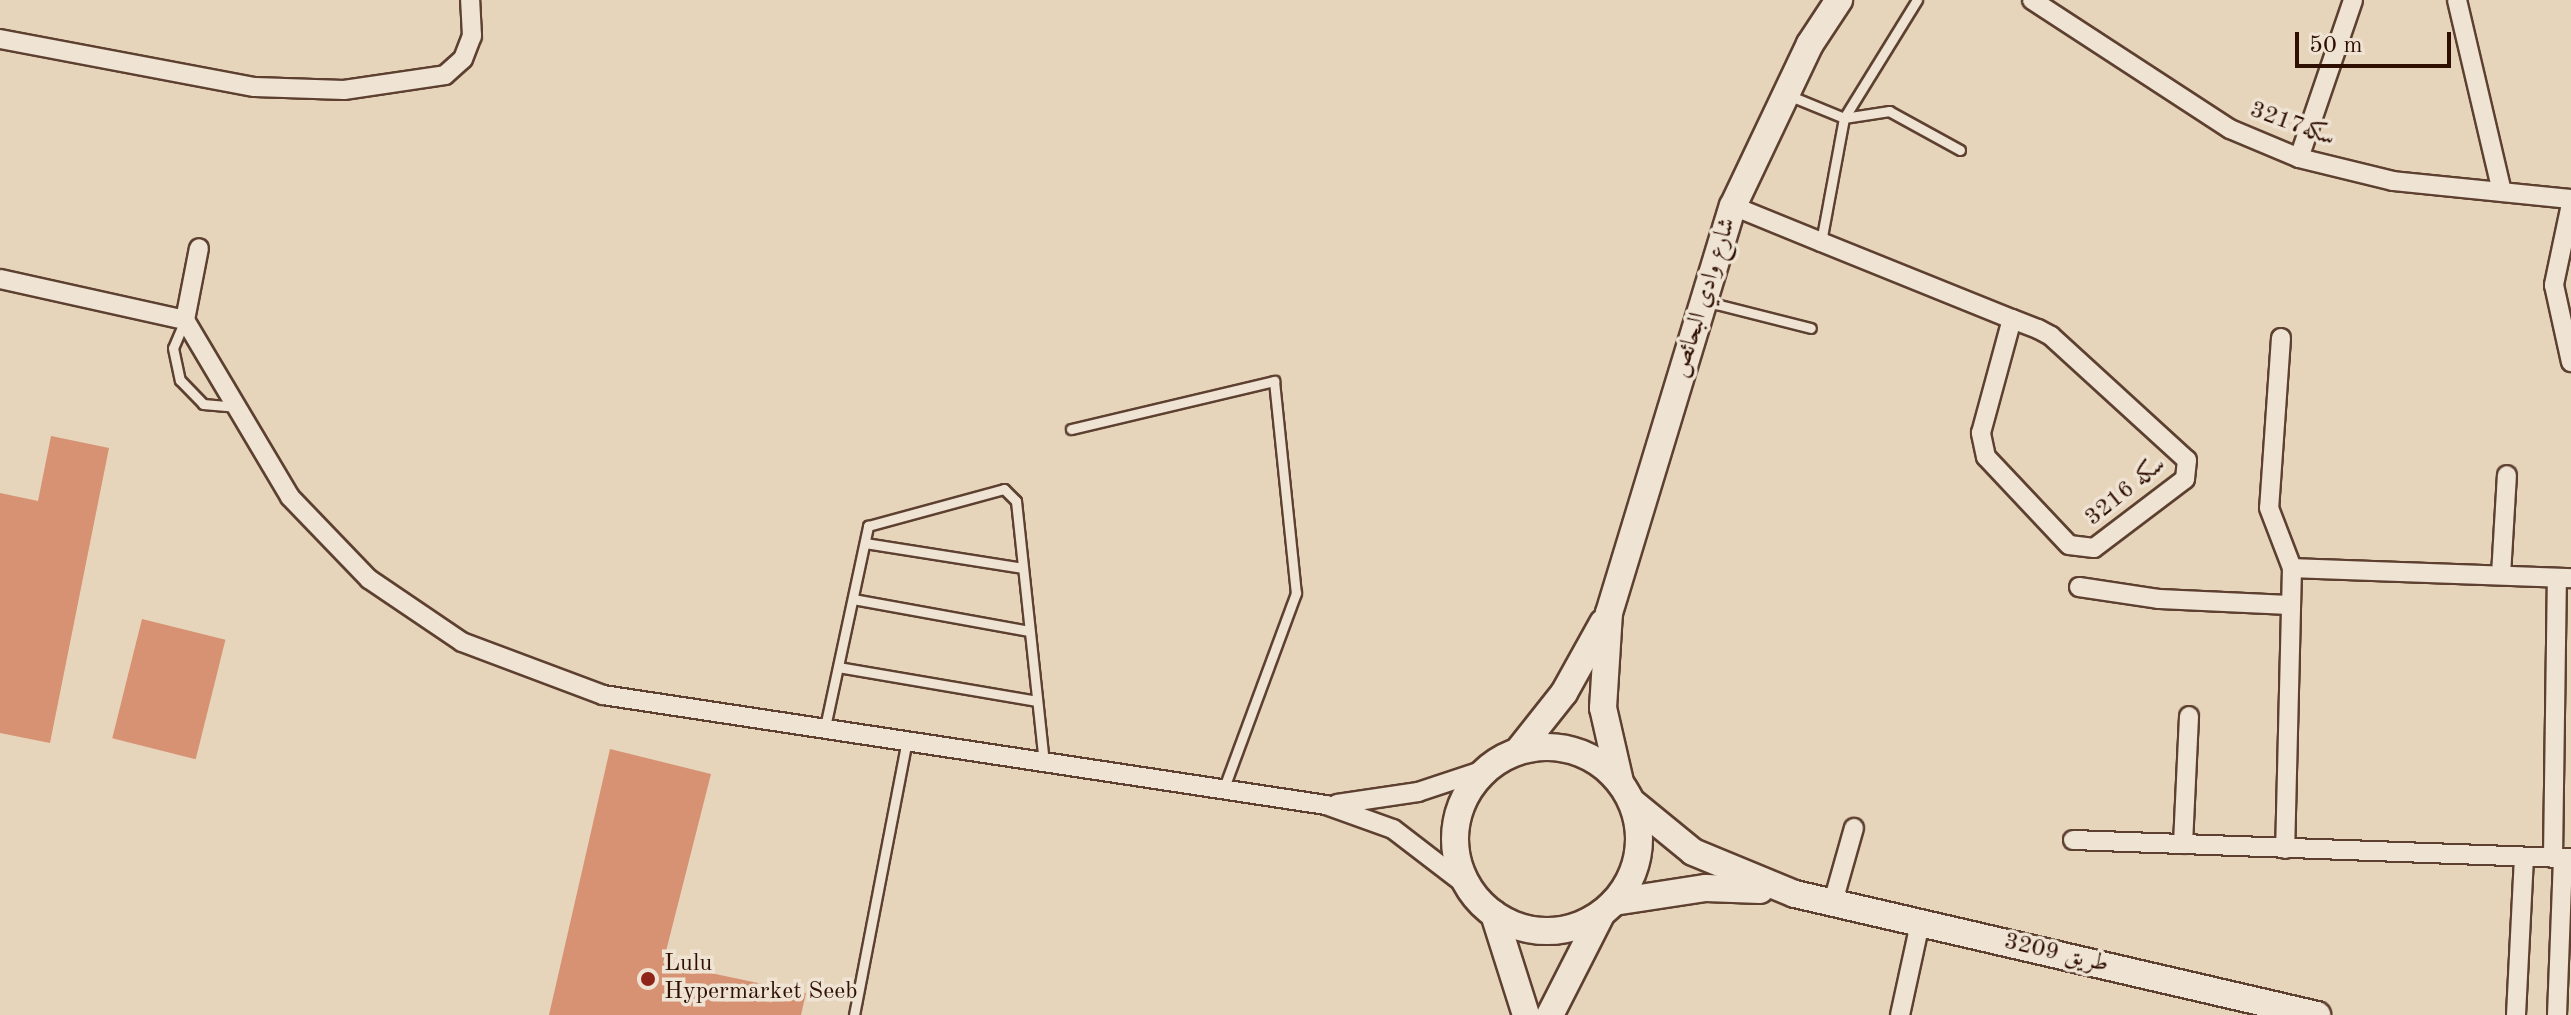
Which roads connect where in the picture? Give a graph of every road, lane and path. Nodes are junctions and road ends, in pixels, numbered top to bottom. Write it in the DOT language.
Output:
graph roads {
  1 [pos="470,0"];
  2 [pos="1839,0"];
  3 [pos="1917,0"];
  4 [pos="2032,0"];
  5 [pos="2353,0"];
  6 [pos="2457,0"];
  7 [pos="0,39"];
  8 [pos="1785,93"];
  9 [pos="1844,118"];
  10 [pos="1960,150"];
  11 [pos="2299,158"];
  12 [pos="2502,192"];
  13 [pos="2571,201"];
  14 [pos="1733,206"];
  15 [pos="1821,242"];
  16 [pos="199,248"];
  17 [pos="0,279"];
  18 [pos="1704,301"];
  19 [pos="2012,319"];
  20 [pos="185,320"];
  21 [pos="1811,328"];
  22 [pos="2281,338"];
  23 [pos="2571,362"];
  24 [pos="235,407"];
  25 [pos="1071,429"];
  26 [pos="2507,475"];
  27 [pos="865,543"];
  28 [pos="1023,568"];
  29 [pos="2292,568"];
  30 [pos="2501,575"];
  31 [pos="2564,578"];
  32 [pos="2079,587"];
  33 [pos="853,599"];
  34 [pos="2291,605"];
  35 [pos="1609,613"];
  36 [pos="1029,631"];
  37 [pos="838,667"];
  38 [pos="1037,701"];
  39 [pos="2189,716"];
  40 [pos="825,727"];
  41 [pos="908,738"];
  42 [pos="1518,751"];
  43 [pos="1044,762"];
  44 [pos="1487,769"];
  45 [pos="1626,792"];
  46 [pos="1221,793"];
  47 [pos="1326,805"];
  48 [pos="1854,828"];
  49 [pos="2073,840"];
  50 [pos="2183,844"];
  51 [pos="2285,849"];
  52 [pos="2524,857"];
  53 [pos="2563,858"];
  54 [pos="1467,886"];
  55 [pos="1795,894"];
  56 [pos="1833,902"];
  57 [pos="1608,907"];
  58 [pos="1494,914"];
  59 [pos="1920,923"];
  60 [pos="854,1015"];
  61 [pos="1526,1015"];
  62 [pos="1550,1015"];
  63 [pos="1900,1015"];
  64 [pos="2317,1015"];
  65 [pos="2516,1015"];
  66 [pos="2557,1015"];
  1 -- 7 [label="street"];
  2 -- 8 [label="street, شارع وادي البحائص"];
  3 -- 9 [label="lane"];
  4 -- 11 [label="street, سكه3217"];
  5 -- 11 [label="street"];
  6 -- 12 [label="street"];
  8 -- 9 [label="lane"];
  8 -- 14 [label="street, شارع وادي البحائص"];
  9 -- 10 [label="lane"];
  9 -- 15 [label="lane"];
  11 -- 12 [label="street, سكه3217"];
  12 -- 13 [label="street, سكه3217"];
  13 -- 23 [label="street"];
  14 -- 15 [label="street, سكه 3216"];
  14 -- 18 [label="street, شارع وادي البحائص"];
  15 -- 19 [label="street, سكه 3216"];
  16 -- 20 [label="street"];
  17 -- 20 [label="street"];
  18 -- 21 [label="lane"];
  18 -- 35 [label="street, شارع وادي البحائص"];
  19 -- 19 [label="street, سكه 3216"];
  20 -- 24 [label="street"];
  20 -- 24 [label="lane"];
  22 -- 29 [label="street"];
  24 -- 40 [label="street"];
  25 -- 46 [label="lane"];
  26 -- 30 [label="street"];
  27 -- 28 [label="lane"];
  27 -- 28 [label="lane"];
  27 -- 33 [label="lane"];
  28 -- 36 [label="lane"];
  29 -- 30 [label="street"];
  29 -- 34 [label="street"];
  30 -- 31 [label="street"];
  31 -- 53 [label="street"];
  32 -- 34 [label="street"];
  33 -- 36 [label="lane"];
  33 -- 37 [label="lane"];
  34 -- 51 [label="street"];
  35 -- 42 [label="street"];
  35 -- 45 [label="street"];
  36 -- 38 [label="lane"];
  37 -- 38 [label="lane"];
  37 -- 40 [label="lane"];
  38 -- 43 [label="lane"];
  39 -- 50 [label="street"];
  40 -- 41 [label="street"];
  41 -- 43 [label="street"];
  41 -- 60 [label="lane"];
  42 -- 44 [label="street"];
  42 -- 45 [label="street"];
  43 -- 46 [label="street"];
  44 -- 47 [label="street"];
  44 -- 54 [label="street"];
  45 -- 55 [label="street"];
  45 -- 57 [label="street"];
  46 -- 47 [label="street"];
  47 -- 54 [label="street"];
  48 -- 56 [label="street"];
  49 -- 50 [label="street"];
  50 -- 51 [label="street"];
  51 -- 52 [label="street"];
  52 -- 53 [label="street"];
  52 -- 65 [label="street"];
  53 -- 66 [label="street"];
  54 -- 58 [label="street"];
  55 -- 56 [label="street, طريق 3209"];
  55 -- 57 [label="street"];
  56 -- 59 [label="street, طريق 3209"];
  57 -- 58 [label="street"];
  57 -- 62 [label="street"];
  58 -- 61 [label="street"];
  59 -- 63 [label="street"];
  59 -- 64 [label="street, طريق 3209"];
}
